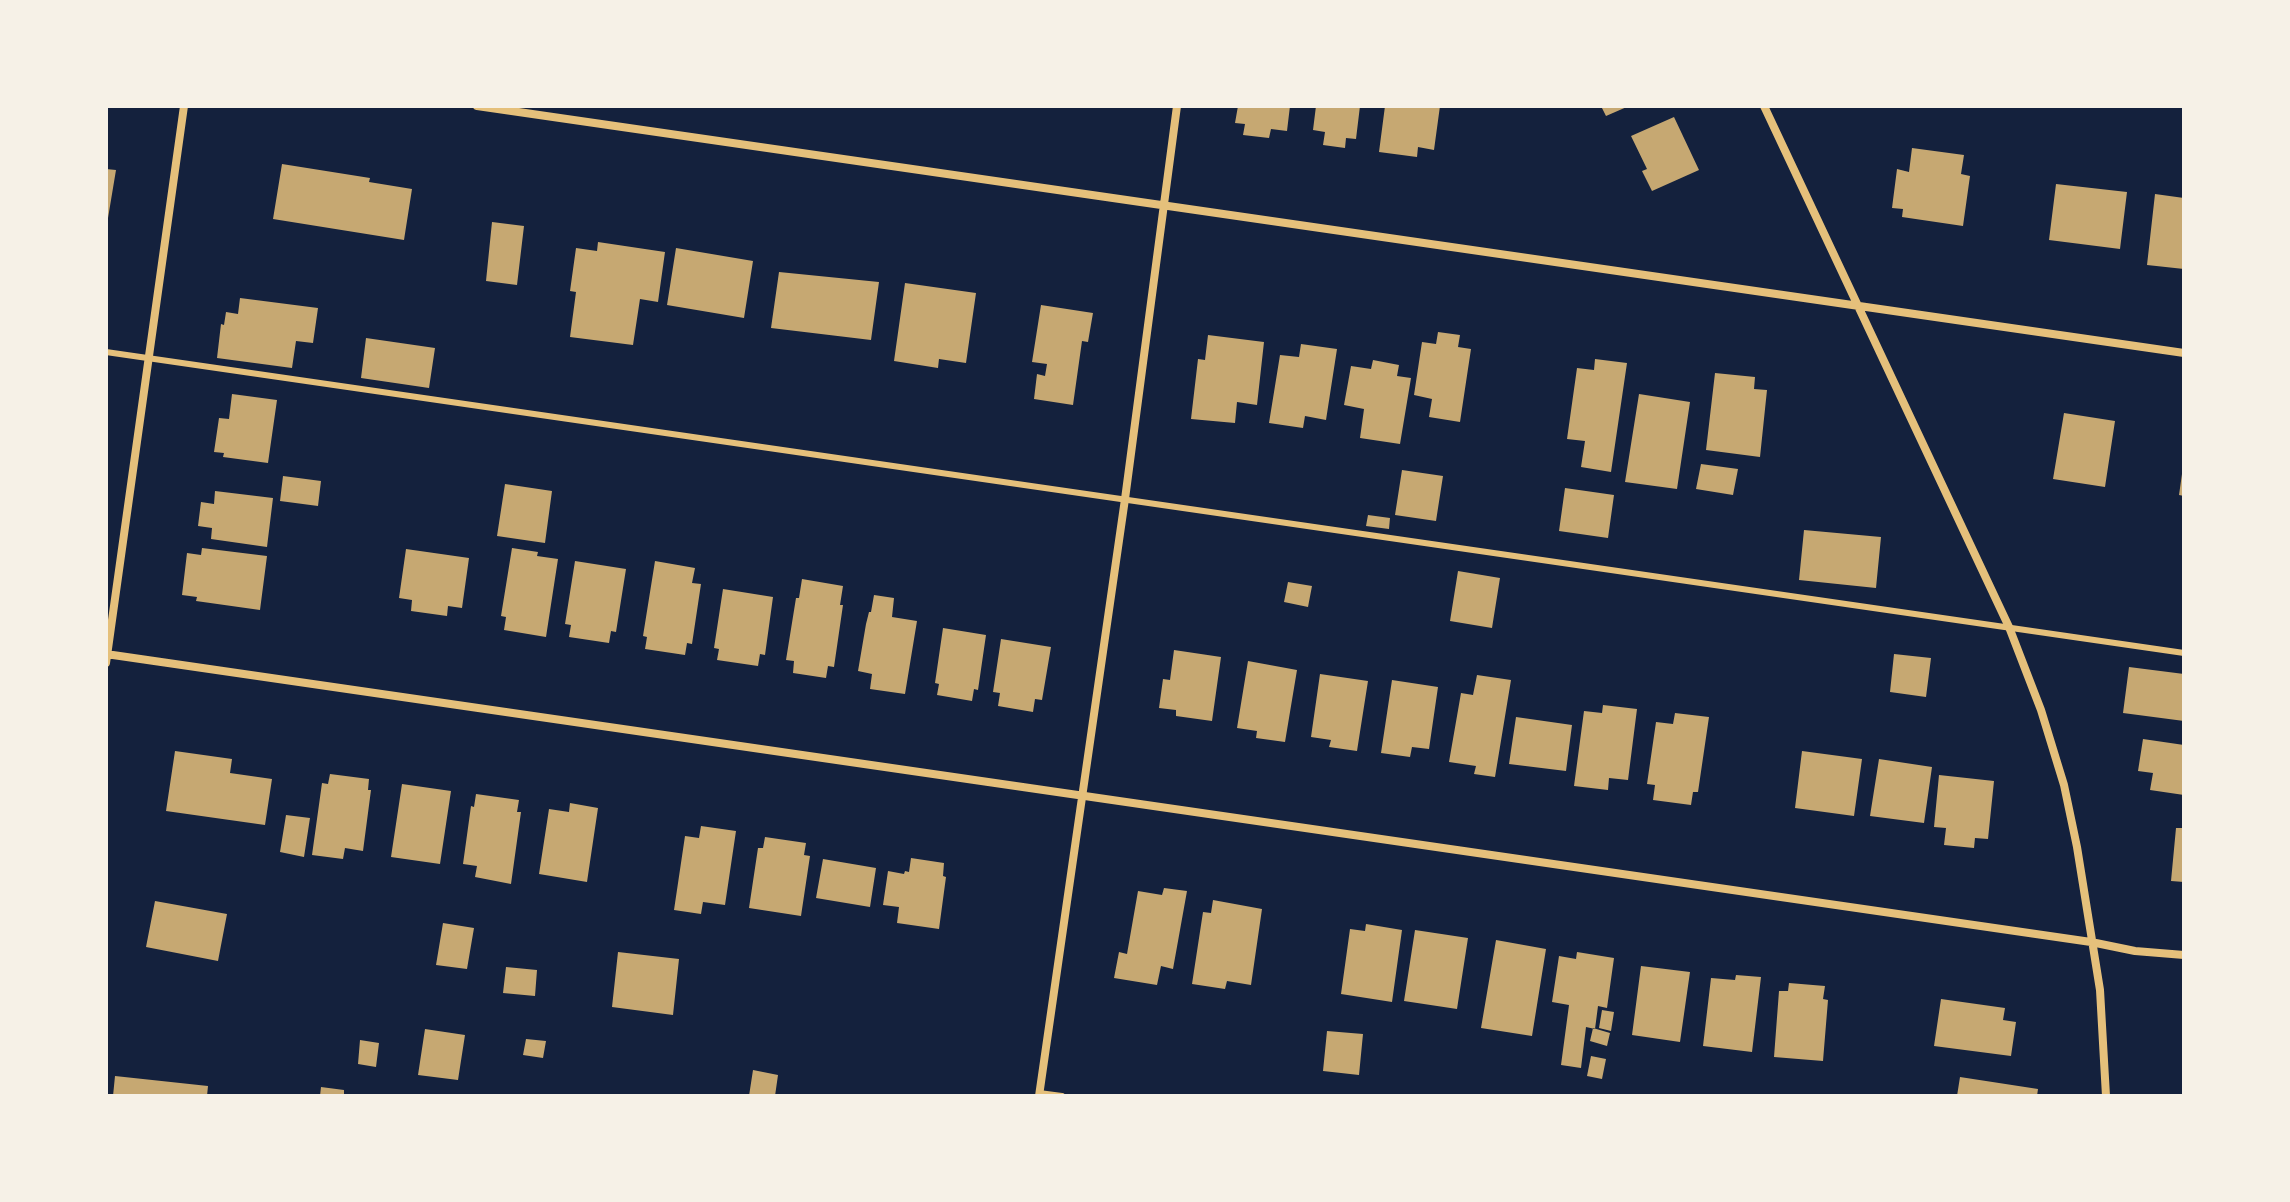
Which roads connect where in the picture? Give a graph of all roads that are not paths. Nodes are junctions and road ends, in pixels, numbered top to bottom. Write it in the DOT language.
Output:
graph roads {
  1 [pos="184,106"];
  2 [pos="477,106"];
  3 [pos="1177,106"];
  4 [pos="1764,106"];
  5 [pos="523,109"];
  6 [pos="1163,204"];
  7 [pos="1857,305"];
  8 [pos="106,352"];
  9 [pos="2184,353"];
  10 [pos="149,359"];
  11 [pos="1125,499"];
  12 [pos="2009,627"];
  13 [pos="2184,653"];
  14 [pos="106,657"];
  15 [pos="1082,797"];
  16 [pos="2091,942"];
  17 [pos="2184,955"];
  18 [pos="1039,1094"];
  19 [pos="1062,1096"];
  20 [pos="2106,1096"];
  1 -- 10 [label="street"];
  2 -- 5 [label="street"];
  3 -- 6 [label="street"];
  4 -- 7 [label="street"];
  5 -- 6 [label="street"];
  6 -- 7 [label="street"];
  6 -- 11 [label="street"];
  7 -- 9 [label="street"];
  7 -- 12 [label="street"];
  8 -- 10 [label="lane"];
  10 -- 11 [label="lane"];
  10 -- 14 [label="street"];
  11 -- 12 [label="lane"];
  11 -- 15 [label="street"];
  12 -- 13 [label="lane"];
  12 -- 16 [label="street"];
  14 -- 15 [label="street"];
  15 -- 16 [label="street"];
  15 -- 18 [label="street"];
  16 -- 17 [label="street"];
  16 -- 20 [label="street"];
  18 -- 19 [label="lane"];
}
